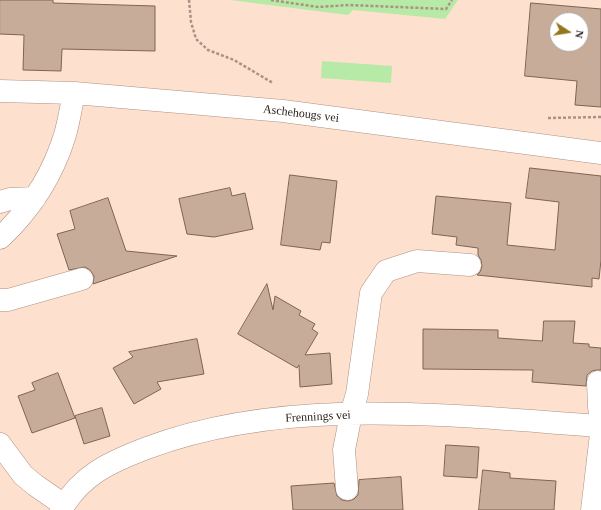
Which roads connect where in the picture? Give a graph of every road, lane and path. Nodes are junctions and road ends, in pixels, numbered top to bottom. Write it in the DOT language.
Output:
graph roads {
  1 [pos="189,0"];
  2 [pos="271,0"];
  3 [pos="452,0"];
  4 [pos="0,91"];
  5 [pos="74,93"];
  6 [pos="283,111"];
  7 [pos="601,153"];
  8 [pos="35,198"];
  9 [pos="0,202"];
  10 [pos="0,238"];
  11 [pos="470,265"];
  12 [pos="82,279"];
  13 [pos="0,300"];
  14 [pos="598,382"];
  15 [pos="352,414"];
  16 [pos="601,420"];
  17 [pos="601,426"];
  18 [pos="601,434"];
  19 [pos="0,444"];
  20 [pos="347,489"];
  21 [pos="62,508"];
  22 [pos="592,510"];
  1 -- 6 [label="path"];
  2 -- 3 [label="path"];
  4 -- 5 [label="street, Aschehougs vei"];
  5 -- 6 [label="street, Aschehougs vei"];
  5 -- 8 [label="street"];
  6 -- 7 [label="street, Aschehougs vei"];
  8 -- 9 [label="street"];
  8 -- 10 [label="street"];
  11 -- 15 [label="street"];
  12 -- 13 [label="street"];
  14 -- 16 [label="street"];
  15 -- 17 [label="street, Frennings vei"];
  15 -- 20 [label="street"];
  15 -- 21 [label="street, Frennings vei"];
  18 -- 22 [label="street"];
  19 -- 21 [label="street"];
}
